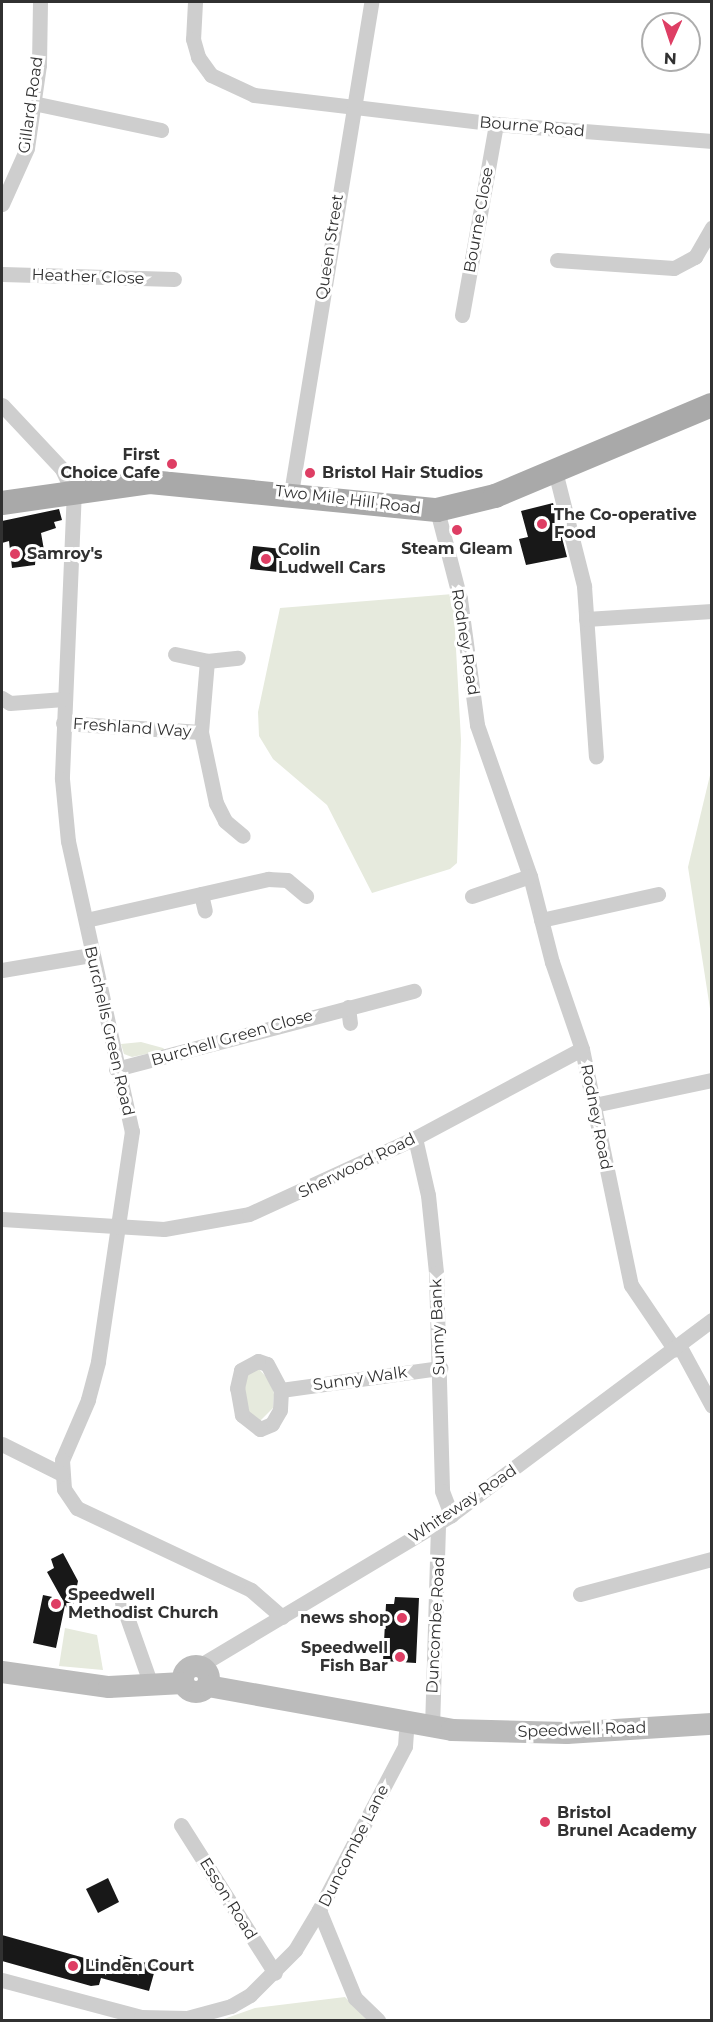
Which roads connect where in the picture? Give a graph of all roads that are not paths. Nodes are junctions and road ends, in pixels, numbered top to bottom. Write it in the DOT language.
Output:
graph roads {
  1 [pos="40,2"];
  2 [pos="195,2"];
  3 [pos="371,2"];
  4 [pos="33,103"];
  5 [pos="352,108"];
  6 [pos="496,124"];
  7 [pos="161,130"];
  8 [pos="711,141"];
  9 [pos="2,204"];
  10 [pos="711,226"];
  11 [pos="557,260"];
  12 [pos="2,274"];
  13 [pos="174,279"];
  14 [pos="462,315"];
  15 [pos="2,405"];
  16 [pos="711,405"];
  17 [pos="555,471"];
  18 [pos="73,489"];
  19 [pos="291,493"];
  20 [pos="2,503"];
  21 [pos="437,510"];
  22 [pos="711,611"];
  23 [pos="586,619"];
  24 [pos="175,654"];
  25 [pos="238,658"];
  26 [pos="207,661"];
  27 [pos="2,698"];
  28 [pos="64,699"];
  29 [pos="63,723"];
  30 [pos="201,732"];
  31 [pos="596,757"];
  32 [pos="243,836"];
  33 [pos="530,876"];
  34 [pos="201,894"];
  35 [pos="658,894"];
  36 [pos="306,896"];
  37 [pos="472,896"];
  38 [pos="205,911"];
  39 [pos="86,920"];
  40 [pos="540,920"];
  41 [pos="91,955"];
  42 [pos="2,970"];
  43 [pos="414,991"];
  44 [pos="348,1007"];
  45 [pos="350,1023"];
  46 [pos="582,1049"];
  47 [pos="116,1069"];
  48 [pos="711,1080"];
  49 [pos="594,1105"];
  50 [pos="415,1138"];
  51 [pos="2,1219"];
  52 [pos="115,1228"];
  53 [pos="711,1320"];
  54 [pos="677,1349"];
  55 [pos="440,1368"];
  56 [pos="280,1390"];
  57 [pos="711,1406"];
  58 [pos="2,1444"];
  59 [pos="62,1474"];
  60 [pos="451,1515"];
  61 [pos="438,1523"];
  62 [pos="711,1559"];
  63 [pos="580,1594"];
  64 [pos="122,1603"];
  65 [pos="282,1617"];
  66 [pos="2,1672"];
  67 [pos="204,1676"];
  68 [pos="151,1685"];
  69 [pos="308,1706"];
  70 [pos="711,1724"];
  71 [pos="442,1729"];
  72 [pos="406,1732"];
  73 [pos="181,1825"];
  74 [pos="319,1910"];
  75 [pos="275,1973"];
  76 [pos="2,1980"];
  77 [pos="93,2013"];
  78 [pos="378,2020"];
  1 -- 4 [label="street, Gillard Road"];
  2 -- 5 [label="street, Bourne Road"];
  3 -- 5 [label="street, Queen Street"];
  4 -- 7 [label="street"];
  4 -- 9 [label="street, Gillard Road"];
  5 -- 6 [label="street, Bourne Road"];
  5 -- 19 [label="street, Queen Street"];
  6 -- 8 [label="street, Bourne Road"];
  6 -- 14 [label="street, Bourne Close"];
  10 -- 11 [label="street"];
  12 -- 13 [label="street, Heather Close"];
  15 -- 18 [label="street"];
  16 -- 17 [label="main road, Two Mile Hill Road"];
  17 -- 21 [label="main road, Two Mile Hill Road"];
  17 -- 23 [label="street"];
  18 -- 19 [label="main road, Two Mile Hill Road"];
  18 -- 20 [label="main road, Two Mile Hill Road"];
  18 -- 28 [label="street, Burchells Green Road"];
  19 -- 21 [label="main road, Two Mile Hill Road"];
  21 -- 33 [label="street, Rodney Road"];
  22 -- 23 [label="street"];
  23 -- 31 [label="street"];
  24 -- 26 [label="street"];
  25 -- 26 [label="street"];
  26 -- 30 [label="street, Freshland Way"];
  27 -- 28 [label="street"];
  28 -- 29 [label="street, Burchells Green Road"];
  29 -- 30 [label="street, Freshland Way"];
  29 -- 39 [label="street, Burchells Green Road"];
  30 -- 32 [label="street, Freshland Way"];
  33 -- 37 [label="street"];
  33 -- 40 [label="street, Rodney Road"];
  34 -- 36 [label="street"];
  34 -- 38 [label="street"];
  34 -- 39 [label="street"];
  35 -- 40 [label="street"];
  39 -- 41 [label="street, Burchells Green Road"];
  40 -- 46 [label="street, Rodney Road"];
  41 -- 42 [label="street"];
  41 -- 47 [label="street, Burchells Green Road"];
  43 -- 44 [label="street, Burchell Green Close"];
  44 -- 45 [label="street"];
  44 -- 47 [label="street, Burchell Green Close"];
  46 -- 49 [label="street, Rodney Road"];
  46 -- 50 [label="street, Sherwood Road"];
  47 -- 52 [label="street, Burchells Green Road"];
  48 -- 49 [label="street"];
  49 -- 54 [label="street, Rodney Road"];
  50 -- 52 [label="street, Sherwood Road"];
  50 -- 55 [label="street, Sunny Bank"];
  51 -- 52 [label="street, Sherwood Road"];
  52 -- 59 [label="street, Burchells Green Road"];
  53 -- 54 [label="street, Whiteway Road"];
  54 -- 57 [label="street, Rodney Road"];
  54 -- 60 [label="street, Whiteway Road"];
  55 -- 56 [label="street, Sunny Walk"];
  55 -- 60 [label="street, Sunny Bank"];
  58 -- 59 [label="street"];
  59 -- 65 [label="street"];
  60 -- 61 [label="street, Whiteway Road"];
  61 -- 65 [label="street, Whiteway Road"];
  61 -- 71 [label="street, Duncombe Road"];
  62 -- 63 [label="street"];
  64 -- 68 [label="street"];
  65 -- 67 [label="street, Whiteway Road"];
  66 -- 68 [label="street, Speedwell Road"];
  67 -- 68 [label="street, Speedwell Road"];
  67 -- 69 [label="street, Speedwell Road"];
  69 -- 71 [label="street, Speedwell Road"];
  69 -- 72 [label="street, Speedwell Road"];
  70 -- 71 [label="street, Speedwell Road"];
  71 -- 72 [label="street, Speedwell Road"];
  72 -- 74 [label="street, Duncombe Lane"];
  73 -- 75 [label="street, Esson Road"];
  74 -- 75 [label="street"];
  74 -- 78 [label="street, Duncombe Lane"];
  75 -- 77 [label="street"];
  76 -- 77 [label="street"];
}
